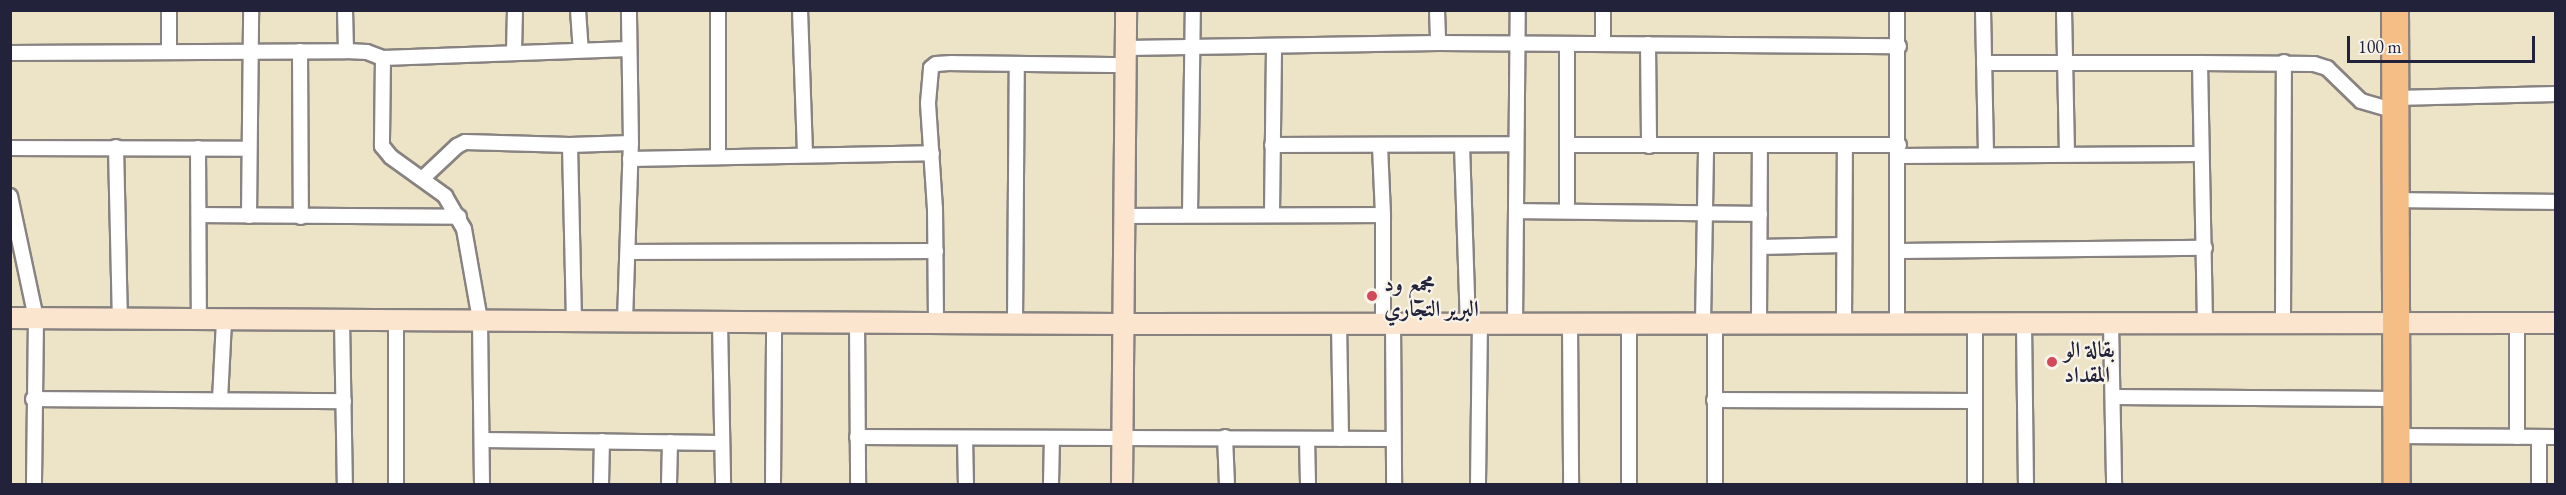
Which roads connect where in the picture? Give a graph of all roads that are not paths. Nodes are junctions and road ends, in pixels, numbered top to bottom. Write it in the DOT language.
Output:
graph roads {
  1 [pos="169,10"];
  2 [pos="251,10"];
  3 [pos="345,10"];
  4 [pos="515,10"];
  5 [pos="578,10"];
  6 [pos="629,10"];
  7 [pos="718,10"];
  8 [pos="800,10"];
  9 [pos="1126,10"];
  10 [pos="1193,10"];
  11 [pos="1437,10"];
  12 [pos="1518,10"];
  13 [pos="1603,10"];
  14 [pos="1897,10"];
  15 [pos="1983,10"];
  16 [pos="2064,10"];
  17 [pos="2395,10"];
  18 [pos="1438,43"];
  19 [pos="1518,44"];
  20 [pos="1567,44"];
  21 [pos="1603,44"];
  22 [pos="1648,44"];
  23 [pos="1274,46"];
  24 [pos="1899,46"];
  25 [pos="1191,47"];
  26 [pos="581,49"];
  27 [pos="629,49"];
  28 [pos="169,50"];
  29 [pos="250,50"];
  30 [pos="300,51"];
  31 [pos="346,51"];
  32 [pos="514,51"];
  33 [pos="10,53"];
  34 [pos="1125,56"];
  35 [pos="383,58"];
  36 [pos="2065,62"];
  37 [pos="2284,62"];
  38 [pos="1984,63"];
  39 [pos="2200,63"];
  40 [pos="1017,65"];
  41 [pos="2556,94"];
  42 [pos="2395,104"];
  43 [pos="631,143"];
  44 [pos="1516,144"];
  45 [pos="570,145"];
  46 [pos="1272,145"];
  47 [pos="1462,145"];
  48 [pos="1568,145"];
  49 [pos="1760,145"];
  50 [pos="1845,145"];
  51 [pos="1380,146"];
  52 [pos="1649,146"];
  53 [pos="1706,146"];
  54 [pos="116,147"];
  55 [pos="10,148"];
  56 [pos="198,148"];
  57 [pos="249,148"];
  58 [pos="1899,151"];
  59 [pos="932,153"];
  60 [pos="2067,154"];
  61 [pos="2201,154"];
  62 [pos="805,155"];
  63 [pos="1986,155"];
  64 [pos="718,157"];
  65 [pos="630,159"];
  66 [pos="423,179"];
  67 [pos="10,196"];
  68 [pos="2395,200"];
  69 [pos="2556,201"];
  70 [pos="1567,210"];
  71 [pos="1516,211"];
  72 [pos="1272,213"];
  73 [pos="1706,213"];
  74 [pos="1190,214"];
  75 [pos="1760,214"];
  76 [pos="199,215"];
  77 [pos="1383,215"];
  78 [pos="249,216"];
  79 [pos="1126,216"];
  80 [pos="301,217"];
  81 [pos="459,218"];
  82 [pos="1844,244"];
  83 [pos="1760,247"];
  84 [pos="2205,248"];
  85 [pos="1898,251"];
  86 [pos="628,252"];
  87 [pos="936,252"];
  88 [pos="10,318"];
  89 [pos="36,318"];
  90 [pos="120,320"];
  91 [pos="342,320"];
  92 [pos="396,320"];
  93 [pos="480,320"];
  94 [pos="199,321"];
  95 [pos="224,321"];
  96 [pos="625,321"];
  97 [pos="574,322"];
  98 [pos="720,322"];
  99 [pos="774,322"];
  100 [pos="857,322"];
  101 [pos="936,322"];
  102 [pos="1015,322"];
  103 [pos="1388,322"];
  104 [pos="1759,322"];
  105 [pos="1844,322"];
  106 [pos="2024,322"];
  107 [pos="2283,322"];
  108 [pos="2396,322"];
  109 [pos="2517,322"];
  110 [pos="1339,323"];
  111 [pos="1474,323"];
  112 [pos="1629,323"];
  113 [pos="1709,323"];
  114 [pos="1897,323"];
  115 [pos="1975,323"];
  116 [pos="2111,323"];
  117 [pos="2205,323"];
  118 [pos="2556,323"];
  119 [pos="1122,324"];
  120 [pos="1515,324"];
  121 [pos="1570,324"];
  122 [pos="2113,397"];
  123 [pos="33,399"];
  124 [pos="2396,399"];
  125 [pos="220,400"];
  126 [pos="1714,400"];
  127 [pos="344,401"];
  128 [pos="1974,401"];
  129 [pos="1122,436"];
  130 [pos="2396,436"];
  131 [pos="857,437"];
  132 [pos="1225,437"];
  133 [pos="2517,437"];
  134 [pos="2539,437"];
  135 [pos="2556,437"];
  136 [pos="965,438"];
  137 [pos="1052,438"];
  138 [pos="1341,439"];
  139 [pos="1393,439"];
  140 [pos="482,440"];
  141 [pos="1307,440"];
  142 [pos="602,441"];
  143 [pos="670,442"];
  144 [pos="722,443"];
  145 [pos="34,484"];
  146 [pos="345,484"];
  147 [pos="396,484"];
  148 [pos="482,484"];
  149 [pos="601,484"];
  150 [pos="669,484"];
  151 [pos="723,484"];
  152 [pos="773,484"];
  153 [pos="858,484"];
  154 [pos="966,484"];
  155 [pos="1052,484"];
  156 [pos="1122,484"];
  157 [pos="1227,484"];
  158 [pos="1308,484"];
  159 [pos="1394,484"];
  160 [pos="1478,484"];
  161 [pos="1571,484"];
  162 [pos="1629,484"];
  163 [pos="1716,484"];
  164 [pos="1975,484"];
  165 [pos="2026,484"];
  166 [pos="2114,484"];
  167 [pos="2397,484"];
  168 [pos="2539,484"];
  1 -- 28 [label="street"];
  2 -- 29 [label="street"];
  3 -- 31 [label="street"];
  4 -- 32 [label="street"];
  5 -- 26 [label="street"];
  6 -- 27 [label="street"];
  7 -- 64 [label="street"];
  8 -- 62 [label="street"];
  9 -- 34 [label="street"];
  10 -- 25 [label="street"];
  11 -- 18 [label="street"];
  12 -- 19 [label="street"];
  13 -- 21 [label="street"];
  14 -- 24 [label="street"];
  15 -- 38 [label="street"];
  16 -- 36 [label="street"];
  17 -- 42 [label="highway"];
  18 -- 19 [label="street"];
  18 -- 23 [label="street"];
  19 -- 20 [label="street"];
  19 -- 44 [label="street"];
  20 -- 21 [label="street"];
  20 -- 48 [label="street"];
  21 -- 22 [label="street"];
  22 -- 24 [label="street"];
  22 -- 52 [label="street"];
  23 -- 25 [label="street"];
  23 -- 46 [label="street"];
  24 -- 58 [label="street"];
  25 -- 34 [label="street"];
  25 -- 74 [label="street"];
  26 -- 27 [label="street"];
  26 -- 32 [label="street"];
  27 -- 43 [label="street"];
  28 -- 29 [label="street"];
  28 -- 33 [label="street"];
  29 -- 30 [label="street"];
  29 -- 57 [label="street"];
  30 -- 31 [label="street"];
  30 -- 80 [label="street"];
  31 -- 35 [label="street"];
  32 -- 35 [label="street"];
  34 -- 40 [label="street"];
  34 -- 79 [label="street"];
  35 -- 66 [label="street"];
  36 -- 38 [label="street"];
  36 -- 39 [label="street"];
  36 -- 60 [label="street"];
  37 -- 39 [label="street"];
  37 -- 42 [label="street"];
  37 -- 107 [label="street"];
  38 -- 63 [label="street"];
  39 -- 61 [label="street"];
  40 -- 59 [label="street"];
  40 -- 102 [label="street"];
  41 -- 42 [label="street"];
  42 -- 68 [label="highway"];
  43 -- 45 [label="street"];
  43 -- 65 [label="street"];
  44 -- 47 [label="street"];
  44 -- 71 [label="street"];
  45 -- 66 [label="street"];
  45 -- 97 [label="street"];
  46 -- 51 [label="street"];
  46 -- 72 [label="street"];
  47 -- 51 [label="street"];
  47 -- 111 [label="street"];
  48 -- 52 [label="street"];
  48 -- 70 [label="street"];
  49 -- 50 [label="street"];
  49 -- 53 [label="street"];
  49 -- 75 [label="street"];
  50 -- 58 [label="street"];
  50 -- 82 [label="street"];
  51 -- 77 [label="street"];
  52 -- 53 [label="street"];
  53 -- 73 [label="street"];
  54 -- 55 [label="street"];
  54 -- 56 [label="street"];
  54 -- 90 [label="street"];
  56 -- 57 [label="street"];
  56 -- 76 [label="street"];
  57 -- 78 [label="street"];
  58 -- 63 [label="street"];
  58 -- 85 [label="street"];
  59 -- 62 [label="street"];
  59 -- 87 [label="street"];
  60 -- 61 [label="street"];
  60 -- 63 [label="street"];
  61 -- 84 [label="street"];
  62 -- 64 [label="street"];
  64 -- 65 [label="street"];
  65 -- 86 [label="street"];
  66 -- 81 [label="street"];
  67 -- 89 [label="street"];
  68 -- 69 [label="street"];
  68 -- 108 [label="highway"];
  70 -- 71 [label="street"];
  70 -- 73 [label="street"];
  71 -- 120 [label="street"];
  72 -- 74 [label="street"];
  72 -- 77 [label="street"];
  73 -- 75 [label="street"];
  73 -- 113 [label="street"];
  74 -- 79 [label="street"];
  75 -- 83 [label="street"];
  76 -- 78 [label="street"];
  76 -- 94 [label="street"];
  77 -- 103 [label="street"];
  78 -- 80 [label="street"];
  79 -- 119 [label="street"];
  80 -- 81 [label="street"];
  81 -- 93 [label="street"];
  82 -- 83 [label="street"];
  82 -- 105 [label="street"];
  83 -- 104 [label="street"];
  84 -- 85 [label="street"];
  84 -- 117 [label="street"];
  85 -- 114 [label="street"];
  86 -- 87 [label="street"];
  86 -- 96 [label="street"];
  87 -- 101 [label="street"];
  88 -- 89 [label="street"];
  89 -- 90 [label="street"];
  89 -- 123 [label="street"];
  90 -- 94 [label="street"];
  91 -- 92 [label="street"];
  91 -- 95 [label="street"];
  91 -- 127 [label="street"];
  92 -- 93 [label="street"];
  92 -- 147 [label="street"];
  93 -- 97 [label="street"];
  93 -- 140 [label="street"];
  94 -- 95 [label="street"];
  95 -- 125 [label="street"];
  96 -- 97 [label="street"];
  96 -- 98 [label="street"];
  98 -- 99 [label="street"];
  98 -- 144 [label="street"];
  99 -- 100 [label="street"];
  99 -- 152 [label="street"];
  100 -- 101 [label="street"];
  100 -- 131 [label="street"];
  101 -- 102 [label="street"];
  102 -- 119 [label="street"];
  103 -- 110 [label="street"];
  103 -- 111 [label="street"];
  103 -- 139 [label="street"];
  104 -- 105 [label="street"];
  104 -- 113 [label="street"];
  105 -- 114 [label="street"];
  106 -- 115 [label="street"];
  106 -- 116 [label="street"];
  106 -- 165 [label="street"];
  107 -- 108 [label="street"];
  107 -- 117 [label="street"];
  108 -- 109 [label="street"];
  108 -- 124 [label="highway"];
  109 -- 118 [label="street"];
  109 -- 133 [label="street"];
  110 -- 119 [label="street"];
  110 -- 138 [label="street"];
  111 -- 120 [label="street"];
  111 -- 160 [label="street"];
  112 -- 113 [label="street"];
  112 -- 121 [label="street"];
  112 -- 162 [label="street"];
  113 -- 126 [label="street"];
  114 -- 115 [label="street"];
  115 -- 128 [label="street"];
  116 -- 117 [label="street"];
  116 -- 122 [label="street"];
  119 -- 129 [label="street"];
  120 -- 121 [label="street"];
  121 -- 161 [label="street"];
  122 -- 124 [label="street"];
  122 -- 166 [label="street"];
  123 -- 125 [label="street"];
  123 -- 145 [label="street"];
  124 -- 130 [label="highway"];
  125 -- 127 [label="street"];
  126 -- 128 [label="street"];
  126 -- 163 [label="street"];
  127 -- 146 [label="street"];
  128 -- 164 [label="street"];
  129 -- 132 [label="street"];
  129 -- 137 [label="street"];
  129 -- 156 [label="street"];
  130 -- 133 [label="street"];
  130 -- 167 [label="highway"];
  131 -- 136 [label="street"];
  131 -- 153 [label="street"];
  132 -- 141 [label="street"];
  132 -- 157 [label="street"];
  133 -- 134 [label="street"];
  134 -- 135 [label="street"];
  134 -- 168 [label="street"];
  136 -- 137 [label="street"];
  136 -- 154 [label="street"];
  137 -- 155 [label="street"];
  138 -- 139 [label="street"];
  138 -- 141 [label="street"];
  139 -- 159 [label="street"];
  140 -- 142 [label="street"];
  140 -- 148 [label="street"];
  141 -- 158 [label="street"];
  142 -- 143 [label="street"];
  142 -- 149 [label="street"];
  143 -- 144 [label="street"];
  143 -- 150 [label="street"];
  144 -- 151 [label="street"];
}
